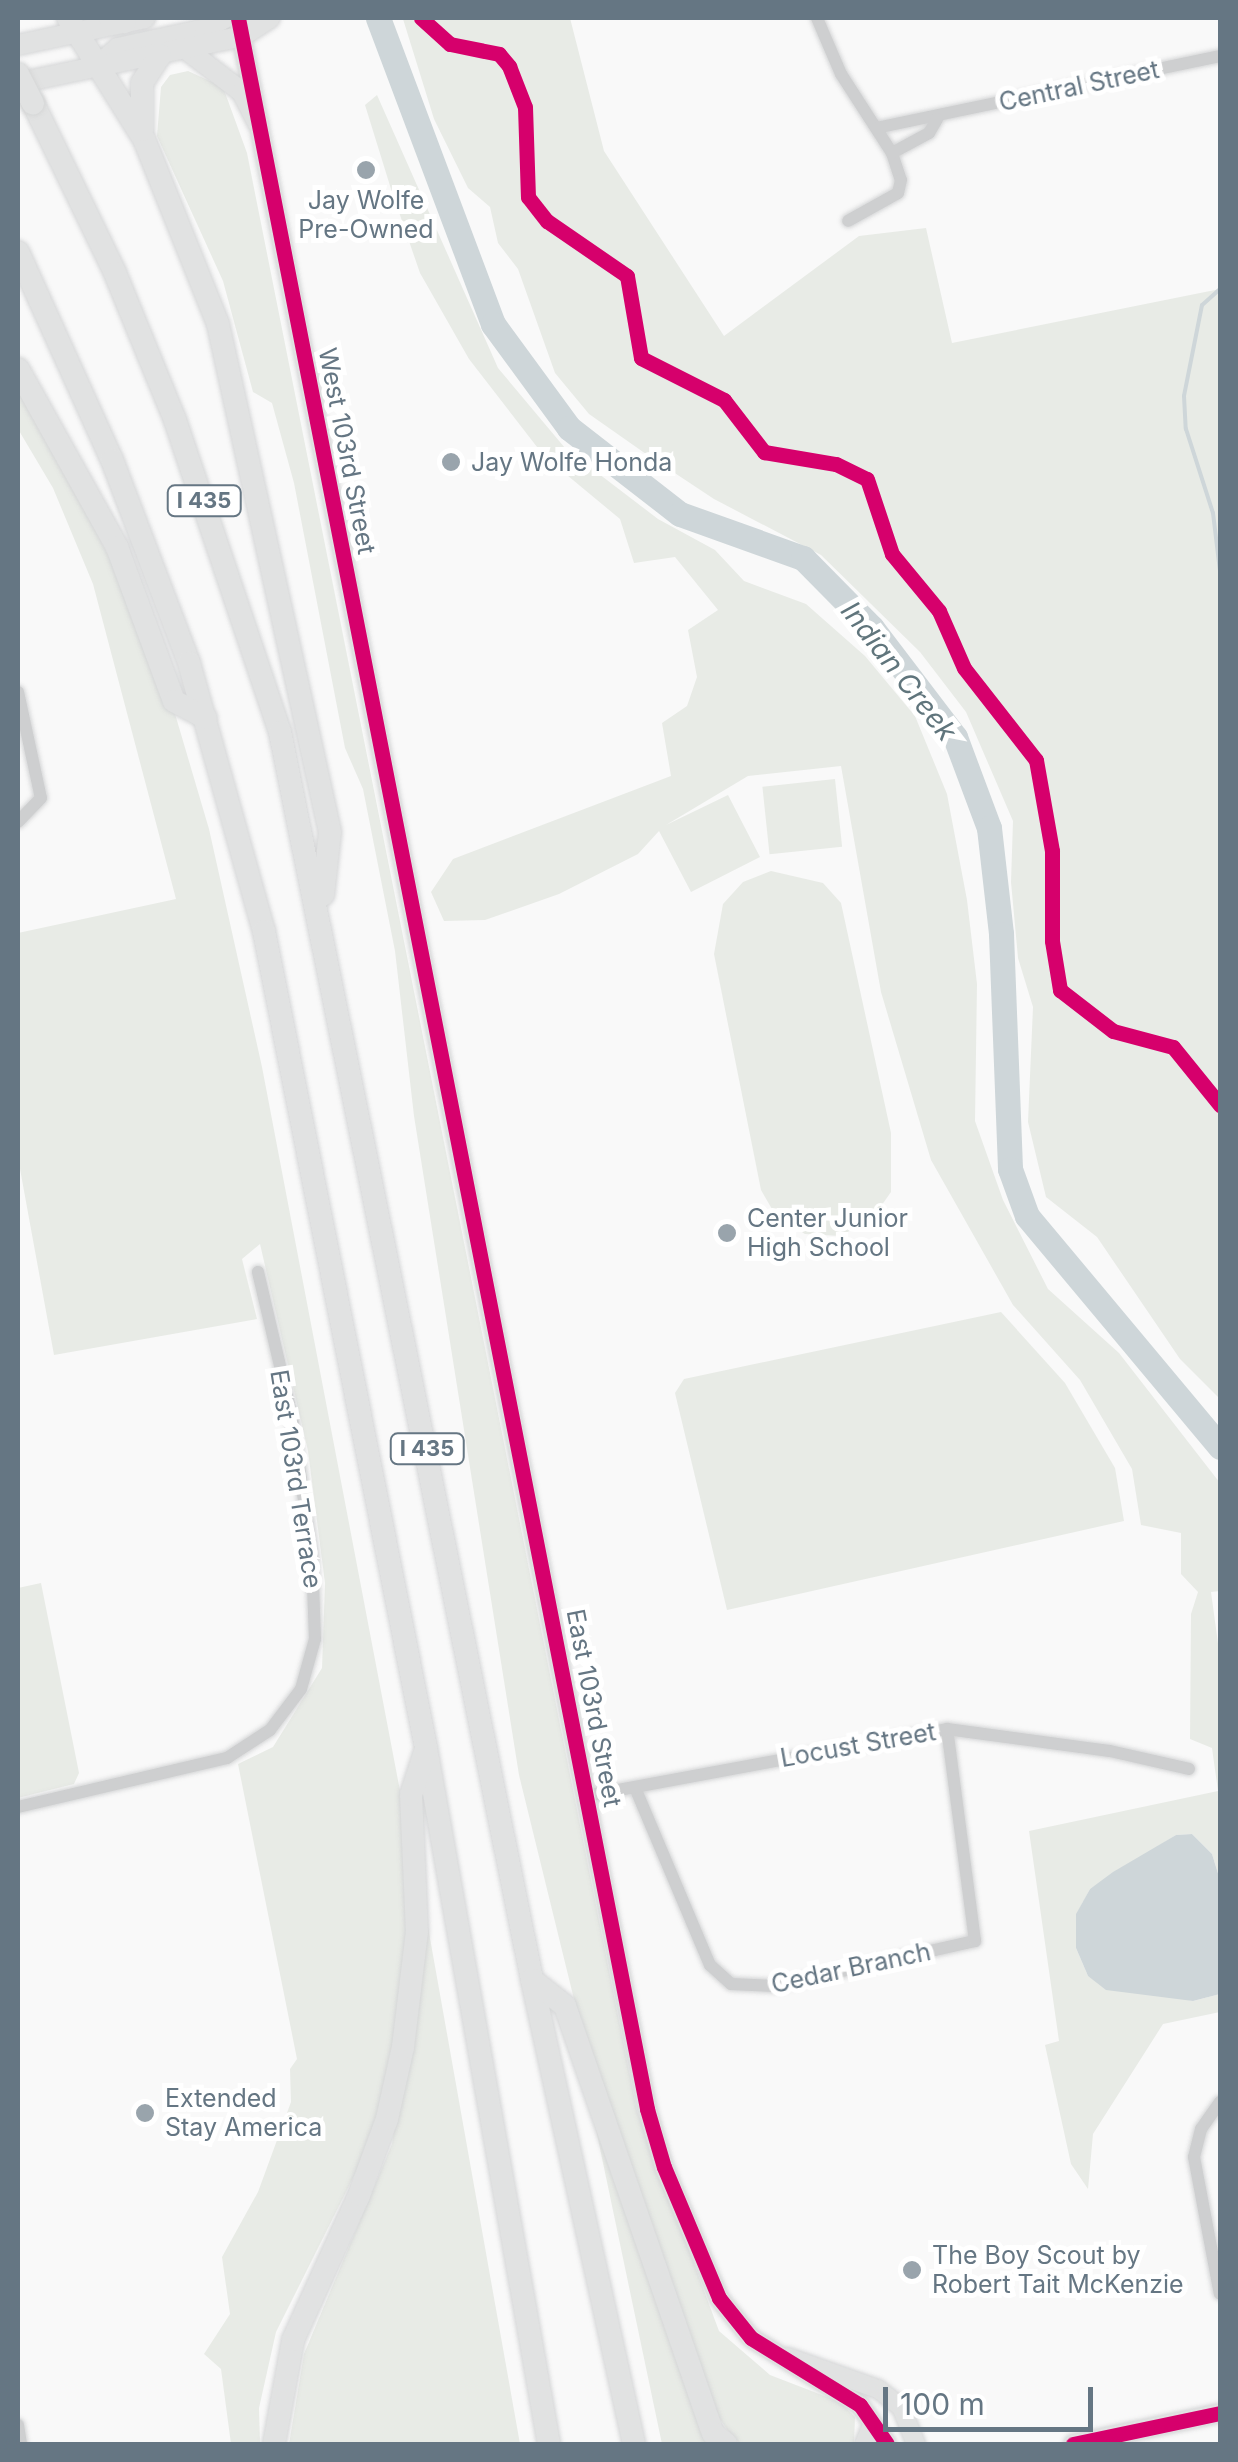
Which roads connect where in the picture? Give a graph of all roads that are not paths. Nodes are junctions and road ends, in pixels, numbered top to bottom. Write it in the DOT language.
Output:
graph roads {
  1 [pos="225,18"];
  2 [pos="270,18"];
  3 [pos="817,18"];
  4 [pos="126,19"];
  5 [pos="72,25"];
  6 [pos="240,27"];
  7 [pos="18,45"];
  8 [pos="187,50"];
  9 [pos="160,55"];
  10 [pos="1220,56"];
  11 [pos="95,68"];
  12 [pos="18,74"];
  13 [pos="18,84"];
  14 [pos="937,118"];
  15 [pos="258,124"];
  16 [pos="876,128"];
  17 [pos="144,139"];
  18 [pos="892,153"];
  19 [pos="848,221"];
  20 [pos="18,252"];
  21 [pos="18,369"];
  22 [pos="18,692"];
  23 [pos="206,718"];
  24 [pos="23,820"];
  25 [pos="410,894"];
  26 [pos="321,918"];
  27 [pos="258,1272"];
  28 [pos="946,1729"];
  29 [pos="426,1748"];
  30 [pos="1188,1769"];
  31 [pos="636,1790"];
  32 [pos="586,1796"];
  33 [pos="18,1807"];
  34 [pos="532,1980"];
  35 [pos="1220,2102"];
  36 [pos="1220,2294"];
  37 [pos="778,2354"];
  38 [pos="1220,2412"];
  39 [pos="18,2425"];
  40 [pos="872,2425"];
  41 [pos="718,2441"];
  42 [pos="21,2444"];
  43 [pos="274,2444"];
  44 [pos="549,2444"];
  45 [pos="634,2444"];
  46 [pos="864,2444"];
  47 [pos="887,2444"];
  48 [pos="916,2444"];
  49 [pos="1073,2444"];
  1 -- 11 [label="main road"];
  2 -- 6 [label="main road"];
  3 -- 16 [label="street"];
  4 -- 5 [label="main road"];
  5 -- 7 [label="main road"];
  5 -- 11 [label="highway"];
  6 -- 8 [label="main road"];
  6 -- 15 [label="street, West 103rd Street"];
  8 -- 9 [label="main road"];
  8 -- 15 [label="main road"];
  9 -- 11 [label="main road"];
  9 -- 17 [label="highway"];
  10 -- 14 [label="street, Central Street"];
  11 -- 13 [label="main road"];
  11 -- 17 [label="highway"];
  12 -- 26 [label="highway, I 435, bridge"];
  14 -- 16 [label="street, Central Street"];
  14 -- 18 [label="street, Central Street"];
  15 -- 25 [label="street, West 103rd Street"];
  16 -- 18 [label="street"];
  17 -- 26 [label="highway"];
  18 -- 19 [label="street"];
  20 -- 23 [label="highway, I 435"];
  21 -- 23 [label="highway"];
  22 -- 24 [label="street"];
  23 -- 29 [label="highway, I 435"];
  25 -- 32 [label="street, East 103rd Street"];
  26 -- 34 [label="highway, I 435"];
  27 -- 33 [label="street, East 103rd Terrace"];
  28 -- 30 [label="street, Locust Street"];
  28 -- 31 [label="street, Locust Street"];
  28 -- 31 [label="street, Cedar Branch"];
  29 -- 43 [label="highway"];
  29 -- 44 [label="highway, I 435"];
  31 -- 32 [label="street, Locust Street"];
  32 -- 37 [label="street, East 103rd Street"];
  34 -- 41 [label="highway"];
  34 -- 45 [label="highway, I 435"];
  35 -- 36 [label="street"];
  37 -- 40 [label="street, East 103rd Street"];
  37 -- 48 [label="street, East 103rd Street"];
  38 -- 49 [label="street"];
  39 -- 42 [label="street"];
  40 -- 46 [label="street"];
  40 -- 47 [label="street, East 103rd Street"];
}
